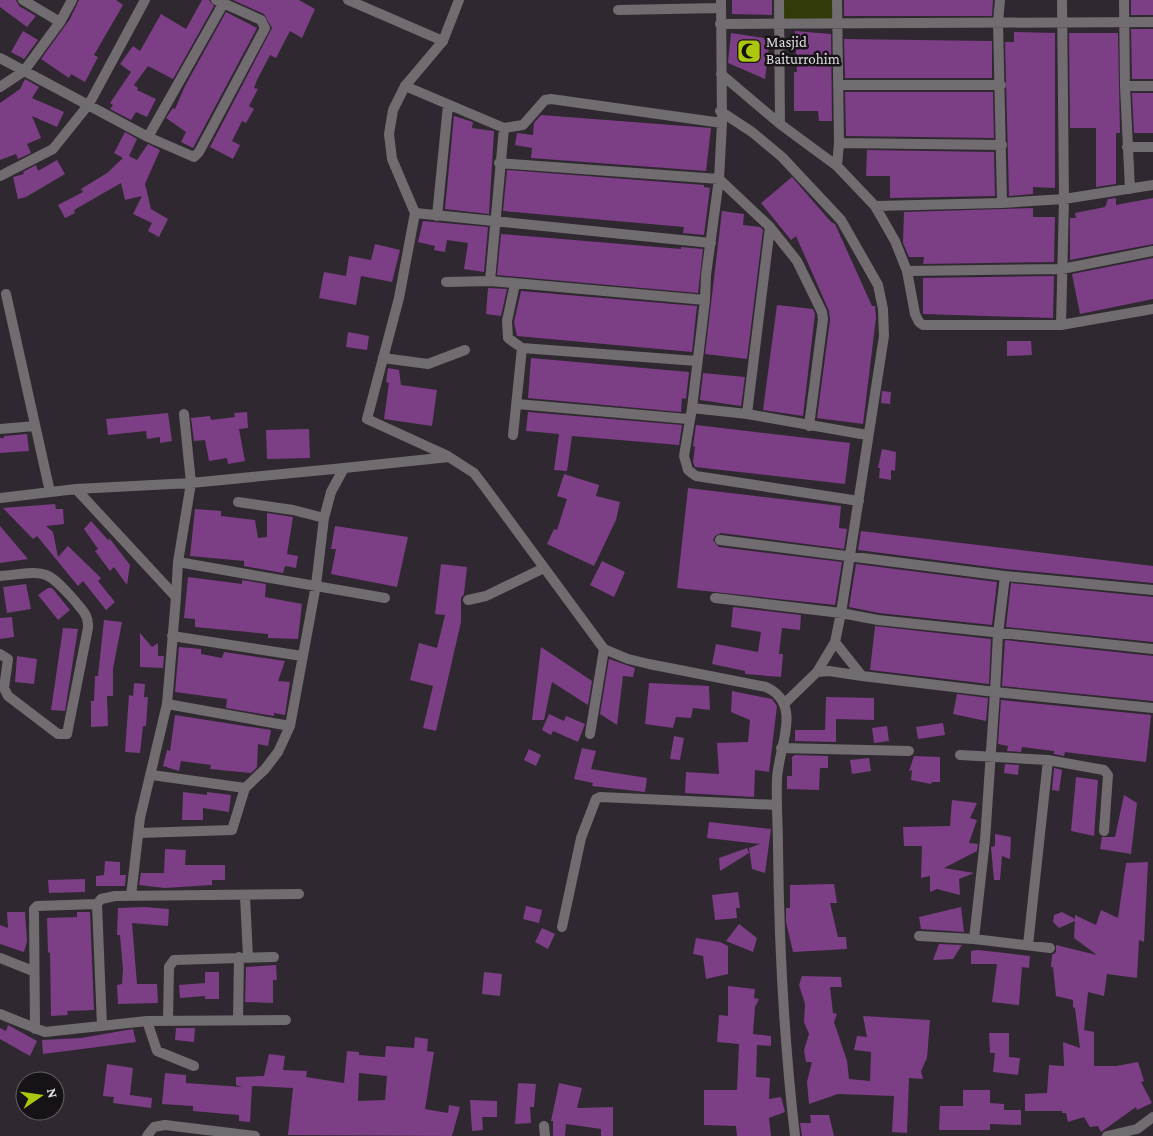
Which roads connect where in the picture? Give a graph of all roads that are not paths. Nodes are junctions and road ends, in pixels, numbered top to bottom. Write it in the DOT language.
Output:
graph roads {
  1 [pos="23,0"];
  2 [pos="72,0"];
  3 [pos="145,0"];
  4 [pos="348,0"];
  5 [pos="459,0"];
  6 [pos="779,0"];
  7 [pos="837,0"];
  8 [pos="1000,0"];
  9 [pos="1062,0"];
  10 [pos="1124,0"];
  11 [pos="220,2"];
  12 [pos="721,4"];
  13 [pos="618,10"];
  14 [pos="60,22"];
  15 [pos="998,22"];
  16 [pos="1062,22"];
  17 [pos="1124,22"];
  18 [pos="1153,22"];
  19 [pos="720,24"];
  20 [pos="779,24"];
  21 [pos="837,24"];
  22 [pos="443,41"];
  23 [pos="0,58"];
  24 [pos="24,71"];
  25 [pos="721,76"];
  26 [pos="1001,85"];
  27 [pos="405,86"];
  28 [pos="839,86"];
  29 [pos="1125,86"];
  30 [pos="1153,86"];
  31 [pos="0,87"];
  32 [pos="89,104"];
  33 [pos="448,105"];
  34 [pos="720,111"];
  35 [pos="722,123"];
  36 [pos="780,124"];
  37 [pos="504,128"];
  38 [pos="148,137"];
  39 [pos="839,142"];
  40 [pos="1002,146"];
  41 [pos="1153,146"];
  42 [pos="1128,147"];
  43 [pos="499,163"];
  44 [pos="837,166"];
  45 [pos="0,176"];
  46 [pos="719,179"];
  47 [pos="1153,185"];
  48 [pos="1130,189"];
  49 [pos="1064,199"];
  50 [pos="1002,203"];
  51 [pos="876,206"];
  52 [pos="416,213"];
  53 [pos="438,216"];
  54 [pos="496,222"];
  55 [pos="770,227"];
  56 [pos="711,243"];
  57 [pos="1153,251"];
  58 [pos="1062,269"];
  59 [pos="907,271"];
  60 [pos="490,281"];
  61 [pos="446,282"];
  62 [pos="515,284"];
  63 [pos="6,294"];
  64 [pos="705,300"];
  65 [pos="1153,309"];
  66 [pos="1061,325"];
  67 [pos="522,348"];
  68 [pos="465,350"];
  69 [pos="383,358"];
  70 [pos="697,360"];
  71 [pos="517,404"];
  72 [pos="692,408"];
  73 [pos="184,414"];
  74 [pos="747,414"];
  75 [pos="688,419"];
  76 [pos="36,426"];
  77 [pos="809,426"];
  78 [pos="0,429"];
  79 [pos="513,435"];
  80 [pos="867,435"];
  81 [pos="449,457"];
  82 [pos="344,468"];
  83 [pos="190,483"];
  84 [pos="76,489"];
  85 [pos="50,492"];
  86 [pos="0,498"];
  87 [pos="859,501"];
  88 [pos="238,502"];
  89 [pos="324,518"];
  90 [pos="720,540"];
  91 [pos="848,558"];
  92 [pos="178,562"];
  93 [pos="544,568"];
  94 [pos="0,576"];
  95 [pos="1005,576"];
  96 [pos="316,585"];
  97 [pos="1153,590"];
  98 [pos="176,597"];
  99 [pos="385,598"];
  100 [pos="715,598"];
  101 [pos="468,600"];
  102 [pos="841,614"];
  103 [pos="998,634"];
  104 [pos="172,636"];
  105 [pos="835,642"];
  106 [pos="604,648"];
  107 [pos="1153,650"];
  108 [pos="0,654"];
  109 [pos="302,656"];
  110 [pos="817,672"];
  111 [pos="862,676"];
  112 [pos="995,692"];
  113 [pos="785,703"];
  114 [pos="167,704"];
  115 [pos="1153,708"];
  116 [pos="290,726"];
  117 [pos="590,734"];
  118 [pos="781,748"];
  119 [pos="909,751"];
  120 [pos="960,754"];
  121 [pos="991,756"];
  122 [pos="1048,760"];
  123 [pos="152,775"];
  124 [pos="245,788"];
  125 [pos="777,805"];
  126 [pos="1104,832"];
  127 [pos="139,833"];
  128 [pos="299,894"];
  129 [pos="131,896"];
  130 [pos="245,896"];
  131 [pos="98,904"];
  132 [pos="562,927"];
  133 [pos="919,936"];
  134 [pos="974,939"];
  135 [pos="1028,945"];
  136 [pos="1050,948"];
  137 [pos="243,957"];
  138 [pos="0,958"];
  139 [pos="274,958"];
  140 [pos="33,971"];
  141 [pos="0,1014"];
  142 [pos="238,1020"];
  143 [pos="286,1020"];
  144 [pos="147,1021"];
  145 [pos="168,1021"];
  146 [pos="102,1026"];
  147 [pos="35,1029"];
  148 [pos="194,1066"];
  149 [pos="1153,1117"];
  150 [pos="146,1136"];
  151 [pos="254,1136"];
  152 [pos="795,1136"];
  153 [pos="1107,1136"];
  1 -- 14 [label="street"];
  2 -- 14 [label="street"];
  3 -- 32 [label="street"];
  4 -- 22 [label="street"];
  5 -- 22 [label="street"];
  6 -- 20 [label="street"];
  7 -- 21 [label="street"];
  8 -- 15 [label="street"];
  9 -- 16 [label="street"];
  10 -- 17 [label="street"];
  11 -- 38 [label="street"];
  11 -- 38 [label="street"];
  12 -- 13 [label="street"];
  12 -- 19 [label="street"];
  14 -- 24 [label="street"];
  15 -- 16 [label="street"];
  15 -- 21 [label="street"];
  15 -- 26 [label="street"];
  16 -- 17 [label="street"];
  16 -- 49 [label="street"];
  17 -- 18 [label="street"];
  17 -- 29 [label="street"];
  19 -- 20 [label="street"];
  19 -- 25 [label="street"];
  20 -- 21 [label="street"];
  20 -- 36 [label="street"];
  21 -- 28 [label="street"];
  22 -- 27 [label="street"];
  23 -- 24 [label="street"];
  24 -- 31 [label="street"];
  24 -- 32 [label="street"];
  25 -- 34 [label="street"];
  25 -- 36 [label="street"];
  26 -- 28 [label="street"];
  26 -- 40 [label="street"];
  27 -- 33 [label="street"];
  27 -- 52 [label="street"];
  28 -- 39 [label="street"];
  29 -- 30 [label="street"];
  29 -- 42 [label="street"];
  32 -- 38 [label="street"];
  32 -- 45 [label="street"];
  33 -- 37 [label="street"];
  33 -- 53 [label="street"];
  34 -- 35 [label="street"];
  34 -- 80 [label="street"];
  35 -- 37 [label="street"];
  35 -- 46 [label="street"];
  36 -- 44 [label="street"];
  37 -- 43 [label="street"];
  39 -- 40 [label="street"];
  39 -- 44 [label="street"];
  40 -- 50 [label="street"];
  41 -- 42 [label="street"];
  42 -- 48 [label="street"];
  43 -- 46 [label="street"];
  43 -- 54 [label="street"];
  44 -- 51 [label="street"];
  46 -- 55 [label="street"];
  46 -- 56 [label="street"];
  47 -- 48 [label="street"];
  48 -- 49 [label="street"];
  49 -- 50 [label="street"];
  49 -- 58 [label="street"];
  50 -- 51 [label="street"];
  51 -- 59 [label="street"];
  52 -- 53 [label="street"];
  52 -- 69 [label="street"];
  53 -- 54 [label="street"];
  54 -- 56 [label="street"];
  54 -- 60 [label="street"];
  55 -- 74 [label="street"];
  55 -- 77 [label="street"];
  56 -- 64 [label="street"];
  57 -- 58 [label="street"];
  58 -- 59 [label="street"];
  58 -- 66 [label="street"];
  59 -- 66 [label="street"];
  60 -- 61 [label="street"];
  60 -- 62 [label="street"];
  62 -- 64 [label="street"];
  62 -- 67 [label="street"];
  63 -- 76 [label="street"];
  64 -- 70 [label="street"];
  65 -- 66 [label="street"];
  67 -- 70 [label="street"];
  67 -- 71 [label="street"];
  68 -- 69 [label="street"];
  69 -- 81 [label="street"];
  70 -- 72 [label="street"];
  71 -- 75 [label="street"];
  71 -- 79 [label="street"];
  72 -- 74 [label="street"];
  72 -- 75 [label="street"];
  73 -- 83 [label="street"];
  74 -- 77 [label="street"];
  75 -- 87 [label="street"];
  76 -- 78 [label="street"];
  76 -- 85 [label="street"];
  77 -- 80 [label="street"];
  80 -- 87 [label="street"];
  81 -- 82 [label="street"];
  81 -- 93 [label="street"];
  82 -- 83 [label="street"];
  82 -- 89 [label="street"];
  83 -- 84 [label="street"];
  83 -- 92 [label="street"];
  84 -- 85 [label="street"];
  84 -- 98 [label="street"];
  85 -- 86 [label="street"];
  87 -- 91 [label="street"];
  88 -- 89 [label="street"];
  89 -- 96 [label="street"];
  90 -- 91 [label="street"];
  91 -- 95 [label="street"];
  91 -- 102 [label="street"];
  92 -- 96 [label="street"];
  92 -- 98 [label="street"];
  93 -- 101 [label="street"];
  93 -- 106 [label="street"];
  94 -- 108 [label="street"];
  95 -- 97 [label="street"];
  95 -- 103 [label="street"];
  96 -- 99 [label="street"];
  96 -- 109 [label="street"];
  98 -- 104 [label="street"];
  100 -- 102 [label="street"];
  102 -- 103 [label="street"];
  102 -- 105 [label="street"];
  103 -- 107 [label="street"];
  103 -- 112 [label="street"];
  104 -- 109 [label="street"];
  104 -- 114 [label="street"];
  105 -- 110 [label="street"];
  105 -- 111 [label="street"];
  106 -- 113 [label="street"];
  106 -- 117 [label="street"];
  109 -- 116 [label="street"];
  110 -- 111 [label="street"];
  110 -- 113 [label="street"];
  111 -- 112 [label="street"];
  112 -- 115 [label="street"];
  112 -- 121 [label="street"];
  113 -- 118 [label="street"];
  114 -- 116 [label="street"];
  114 -- 123 [label="street"];
  116 -- 124 [label="street"];
  118 -- 119 [label="street"];
  118 -- 125 [label="street"];
  120 -- 121 [label="street"];
  121 -- 122 [label="street"];
  121 -- 134 [label="street"];
  122 -- 126 [label="street"];
  122 -- 135 [label="street"];
  123 -- 124 [label="street"];
  123 -- 127 [label="street"];
  124 -- 127 [label="street"];
  125 -- 132 [label="street"];
  125 -- 152 [label="street"];
  127 -- 129 [label="street"];
  128 -- 130 [label="street"];
  129 -- 130 [label="street"];
  129 -- 131 [label="street"];
  130 -- 137 [label="street"];
  131 -- 140 [label="street"];
  131 -- 146 [label="street"];
  133 -- 134 [label="street"];
  134 -- 135 [label="street"];
  135 -- 136 [label="street"];
  137 -- 139 [label="street"];
  137 -- 142 [label="street"];
  137 -- 145 [label="street"];
  138 -- 140 [label="street"];
  140 -- 147 [label="street"];
  141 -- 147 [label="street"];
  142 -- 143 [label="street"];
  142 -- 145 [label="street"];
  144 -- 145 [label="street"];
  144 -- 146 [label="street"];
  144 -- 148 [label="street"];
  146 -- 147 [label="street"];
  149 -- 153 [label="street"];
  150 -- 151 [label="street"];
}
